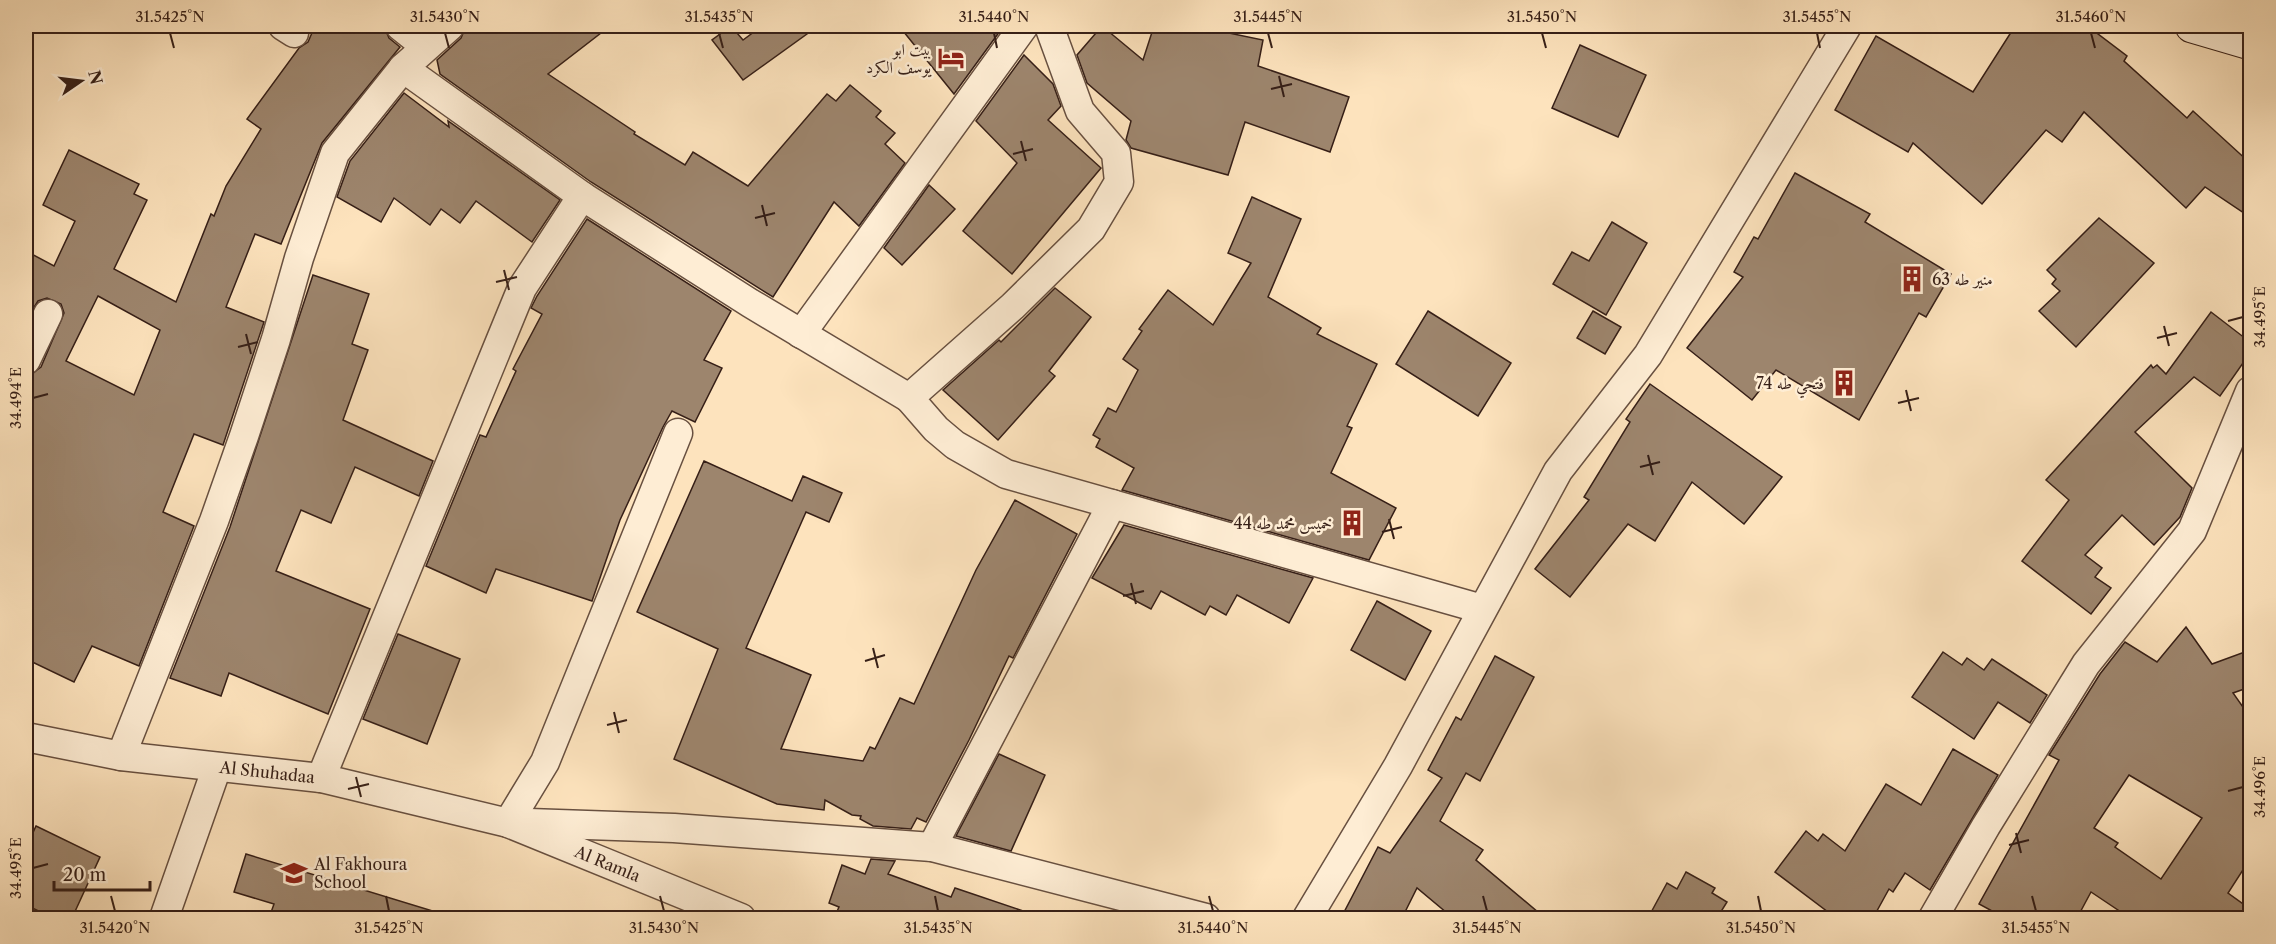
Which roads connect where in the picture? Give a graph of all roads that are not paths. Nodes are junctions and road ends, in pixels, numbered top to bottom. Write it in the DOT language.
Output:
graph roads {
  1 [pos="400,26"];
  2 [pos="450,26"];
  3 [pos="1024,26"];
  4 [pos="1049,26"];
  5 [pos="1847,26"];
  6 [pos="2192,26"];
  7 [pos="2250,43"];
  8 [pos="425,46"];
  9 [pos="403,68"];
  10 [pos="582,196"];
  11 [pos="48,314"];
  12 [pos="801,334"];
  13 [pos="26,360"];
  14 [pos="2250,391"];
  15 [pos="909,398"];
  16 [pos="678,433"];
  17 [pos="1112,504"];
  18 [pos="1482,609"];
  19 [pos="26,737"];
  20 [pos="121,756"];
  21 [pos="217,767"];
  22 [pos="321,778"];
  23 [pos="508,823"];
  24 [pos="932,847"];
  25 [pos="164,918"];
  26 [pos="741,918"];
  27 [pos="1206,918"];
  28 [pos="1307,918"];
  29 [pos="1933,918"];
  1 -- 8 [label="street"];
  2 -- 8 [label="street"];
  3 -- 12 [label="street"];
  4 -- 15 [label="street"];
  5 -- 18 [label="street"];
  6 -- 7 [label="main road"];
  8 -- 9 [label="street"];
  9 -- 10 [label="street"];
  9 -- 20 [label="street"];
  10 -- 12 [label="street"];
  10 -- 22 [label="street"];
  11 -- 13 [label="street"];
  12 -- 15 [label="street"];
  14 -- 29 [label="street"];
  15 -- 17 [label="street"];
  16 -- 23 [label="street"];
  17 -- 18 [label="street"];
  17 -- 24 [label="street"];
  18 -- 28 [label="street"];
  19 -- 20 [label="street, Al Shuhadaa"];
  20 -- 21 [label="street, Al Shuhadaa"];
  21 -- 22 [label="street, Al Shuhadaa"];
  21 -- 25 [label="street"];
  22 -- 23 [label="street, Al Shuhadaa"];
  23 -- 24 [label="street"];
  23 -- 26 [label="street, Al Ramla"];
  24 -- 27 [label="street"];
}
